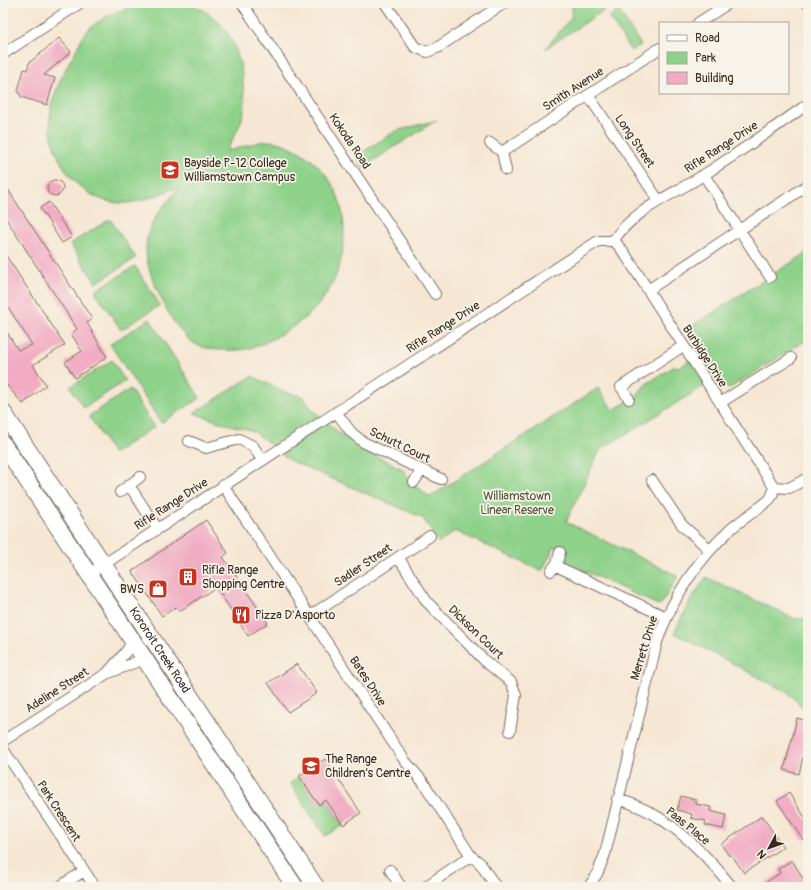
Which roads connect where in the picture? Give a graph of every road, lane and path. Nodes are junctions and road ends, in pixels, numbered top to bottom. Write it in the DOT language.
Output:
graph roads {
  1 [pos="80,3"];
  2 [pos="242,3"];
  3 [pos="385,3"];
  4 [pos="504,3"];
  5 [pos="729,3"];
  6 [pos="700,22"];
  7 [pos="659,49"];
  8 [pos="3,54"];
  9 [pos="588,95"];
  10 [pos="808,104"];
  11 [pos="490,143"];
  12 [pos="502,152"];
  13 [pos="506,170"];
  14 [pos="704,175"];
  15 [pos="808,185"];
  16 [pos="659,201"];
  17 [pos="739,230"];
  18 [pos="612,241"];
  19 [pos="770,277"];
  20 [pos="648,290"];
  21 [pos="435,294"];
  22 [pos="683,346"];
  23 [pos="791,358"];
  24 [pos="629,399"];
  25 [pos="720,403"];
  26 [pos="3,412"];
  27 [pos="336,412"];
  28 [pos="189,442"];
  29 [pos="3,444"];
  30 [pos="262,460"];
  31 [pos="422,470"];
  32 [pos="140,477"];
  33 [pos="808,478"];
  34 [pos="441,479"];
  35 [pos="652,480"];
  36 [pos="414,482"];
  37 [pos="129,485"];
  38 [pos="223,485"];
  39 [pos="774,487"];
  40 [pos="120,492"];
  41 [pos="157,528"];
  42 [pos="430,536"];
  43 [pos="710,550"];
  44 [pos="560,552"];
  45 [pos="398,557"];
  46 [pos="103,564"];
  47 [pos="89,574"];
  48 [pos="310,616"];
  49 [pos="666,617"];
  50 [pos="152,639"];
  51 [pos="132,641"];
  52 [pos="146,662"];
  53 [pos="106,674"];
  54 [pos="510,730"];
  55 [pos="3,741"];
  56 [pos="3,749"];
  57 [pos="617,799"];
  58 [pos="471,856"];
  59 [pos="84,870"];
  60 [pos="390,870"];
  61 [pos="59,887"];
  62 [pos="95,887"];
  63 [pos="295,887"];
  64 [pos="316,887"];
  65 [pos="401,887"];
  66 [pos="425,887"];
  67 [pos="496,887"];
  68 [pos="588,887"];
  69 [pos="732,887"];
  1 -- 8 [label="street"];
  2 -- 21 [label="street, Kokoda Road"];
  3 -- 4 [label="street"];
  5 -- 6 [label="street"];
  7 -- 9 [label="street, Smith Avenue"];
  9 -- 12 [label="street, Smith Avenue"];
  9 -- 16 [label="street, Long Street"];
  10 -- 14 [label="street, Rifle Range Drive"];
  11 -- 12 [label="street"];
  12 -- 13 [label="street"];
  14 -- 16 [label="street, Rifle Range Drive"];
  14 -- 17 [label="street"];
  15 -- 17 [label="street"];
  16 -- 18 [label="street, Rifle Range Drive"];
  17 -- 19 [label="street"];
  17 -- 20 [label="street"];
  18 -- 20 [label="street, Burbidge Drive"];
  18 -- 27 [label="street, Rifle Range Drive"];
  20 -- 22 [label="street, Burbidge Drive"];
  22 -- 24 [label="street"];
  22 -- 25 [label="street, Burbidge Drive"];
  23 -- 25 [label="street"];
  25 -- 39 [label="street, Burbidge Drive"];
  26 -- 46 [label="main road, Kororoit Creek Road"];
  27 -- 30 [label="street, Rifle Range Drive"];
  27 -- 31 [label="street, Schutt Court"];
  28 -- 30 [label="street"];
  29 -- 47 [label="main road, Kororoit Creek Road"];
  30 -- 38 [label="street, Rifle Range Drive"];
  31 -- 34 [label="street, Schutt Court"];
  31 -- 36 [label="street"];
  32 -- 37 [label="street"];
  33 -- 39 [label="street"];
  35 -- 43 [label="street"];
  37 -- 40 [label="street"];
  37 -- 41 [label="street"];
  38 -- 41 [label="street, Rifle Range Drive"];
  38 -- 48 [label="street, Bates Drive"];
  39 -- 43 [label="street, Merrett Drive"];
  41 -- 46 [label="street, Rifle Range Drive"];
  42 -- 45 [label="street, Sadler Street"];
  43 -- 49 [label="street, Merrett Drive"];
  44 -- 49 [label="street"];
  45 -- 48 [label="street, Sadler Street"];
  45 -- 54 [label="street, Dickson Court"];
  46 -- 47 [label="street, Rifle Range Drive"];
  46 -- 50 [label="main road, Kororoit Creek Road"];
  47 -- 51 [label="main road, Kororoit Creek Road"];
  48 -- 58 [label="street, Bates Drive"];
  49 -- 57 [label="street, Merrett Drive"];
  50 -- 52 [label="main road"];
  50 -- 64 [label="main road, Kororoit Creek Road"];
  51 -- 52 [label="main road, Kororoit Creek Road"];
  51 -- 53 [label="street, Adeline Street"];
  52 -- 53 [label="street, Adeline Street"];
  52 -- 63 [label="main road, Kororoit Creek Road"];
  53 -- 55 [label="street, Adeline Street"];
  56 -- 59 [label="street, Park Crescent"];
  57 -- 68 [label="street, Merrett Drive"];
  57 -- 69 [label="street, Paas Place"];
  58 -- 66 [label="street"];
  58 -- 67 [label="street, Bates Drive"];
  59 -- 61 [label="street"];
  59 -- 62 [label="street, Park Crescent"];
  60 -- 65 [label="street"];
}
